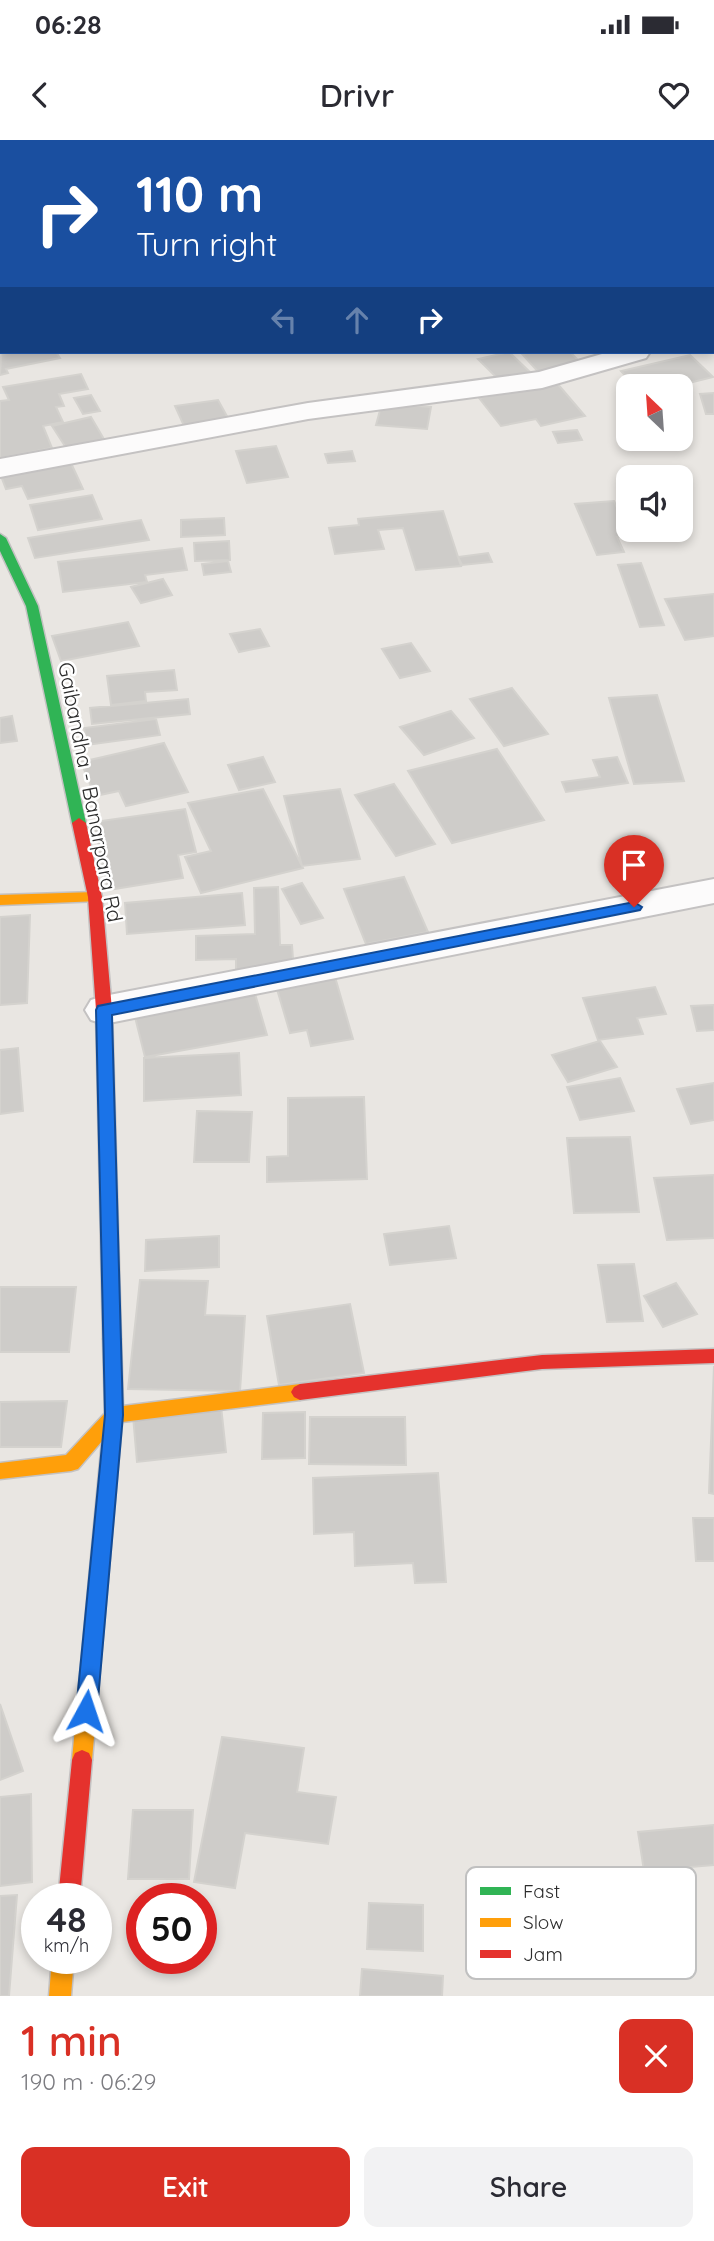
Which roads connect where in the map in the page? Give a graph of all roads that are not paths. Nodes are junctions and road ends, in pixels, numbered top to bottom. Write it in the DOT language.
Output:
graph roads {
  1 [pos="630,354"];
  2 [pos="0,468"];
  3 [pos="0,538"];
  4 [pos="714,891"];
  5 [pos="95,897"];
  6 [pos="0,900"];
  7 [pos="104,1010"];
  8 [pos="714,1356"];
  9 [pos="114,1415"];
  10 [pos="0,1471"];
  11 [pos="70,1883"];
  12 [pos="62,1974"];
  13 [pos="60,1996"];
  1 -- 2 [label="street"];
  3 -- 5 [label="main road, Gaibandha - Banarpara Rd"];
  4 -- 7 [label="street"];
  5 -- 6 [label="main road"];
  5 -- 7 [label="main road, Gaibandha - Banarpara Rd"];
  7 -- 9 [label="main road, Gaibandha - Banarpara Rd"];
  8 -- 9 [label="main road"];
  9 -- 10 [label="main road"];
  9 -- 11 [label="main road, Gaibandha - Banarpara Rd"];
  12 -- 13 [label="main road"];
}
